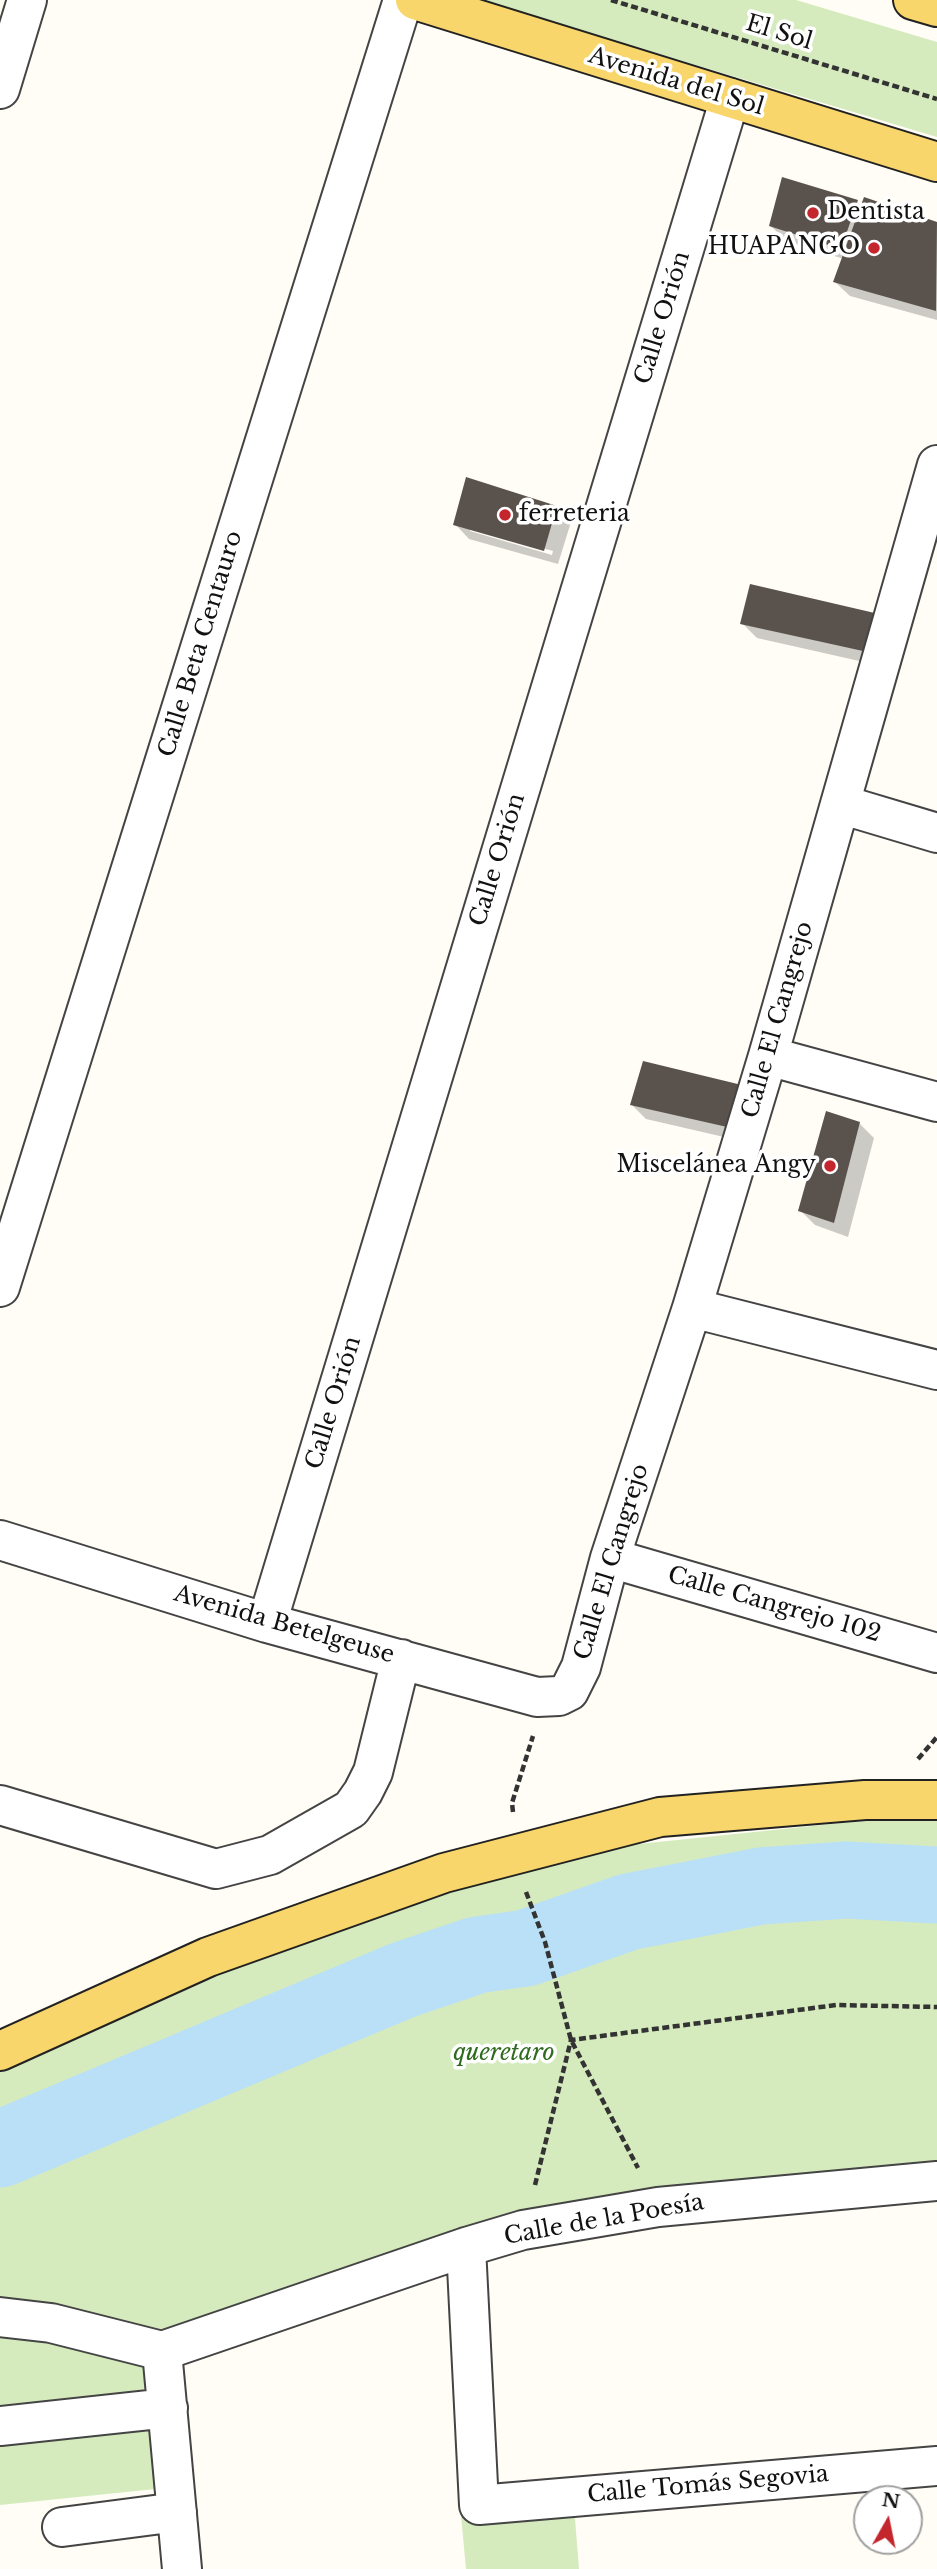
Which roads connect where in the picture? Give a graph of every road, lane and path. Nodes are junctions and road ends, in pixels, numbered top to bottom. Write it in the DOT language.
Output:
graph roads {
  1 [pos="27,0"];
  2 [pos="403,0"];
  3 [pos="415,0"];
  4 [pos="611,0"];
  5 [pos="912,0"];
  6 [pos="937,7"];
  7 [pos="0,89"];
  8 [pos="730,98"];
  9 [pos="937,99"];
  10 [pos="937,162"];
  11 [pos="937,465"];
  12 [pos="925,550"];
  13 [pos="840,804"];
  14 [pos="937,833"];
  15 [pos="768,1056"];
  16 [pos="937,1102"];
  17 [pos="0,1287"];
  18 [pos="692,1308"];
  19 [pos="937,1370"];
  20 [pos="0,1540"];
  21 [pos="610,1558"];
  22 [pos="267,1623"];
  23 [pos="937,1653"];
  24 [pos="401,1659"];
  25 [pos="553,1694"];
  26 [pos="937,1800"];
  27 [pos="0,1805"];
  28 [pos="520,1873"];
  29 [pos="937,2007"];
  30 [pos="571,2040"];
  31 [pos="0,2051"];
  32 [pos="937,2181"];
  33 [pos="658,2207"];
  34 [pos="523,2230"];
  35 [pos="467,2247"];
  36 [pos="0,2317"];
  37 [pos="162,2351"];
  38 [pos="168,2408"];
  39 [pos="0,2426"];
  40 [pos="937,2466"];
  41 [pos="177,2512"];
  42 [pos="62,2527"];
  43 [pos="183,2569"];
  1 -- 7 [label="street"];
  2 -- 17 [label="street, Calle Beta Centauro"];
  3 -- 8 [label="main road, Avenida del Sol"];
  4 -- 9 [label="path, El Sol"];
  5 -- 6 [label="main road"];
  8 -- 10 [label="main road, Avenida del Sol"];
  8 -- 22 [label="street, Calle Orión"];
  11 -- 12 [label="street, Calle El Cangrejo"];
  12 -- 13 [label="street, Calle El Cangrejo"];
  13 -- 14 [label="street"];
  13 -- 15 [label="street, Calle El Cangrejo"];
  15 -- 16 [label="street"];
  15 -- 18 [label="street, Calle El Cangrejo"];
  18 -- 19 [label="street"];
  18 -- 21 [label="street, Calle El Cangrejo"];
  20 -- 22 [label="street, Avenida Betelgeuse"];
  21 -- 23 [label="street, Calle Cangrejo 102"];
  21 -- 25 [label="street, Calle El Cangrejo"];
  22 -- 24 [label="street, Avenida Betelgeuse"];
  24 -- 25 [label="street, Avenida Betelgeuse"];
  24 -- 27 [label="street"];
  25 -- 28 [label="path"];
  26 -- 28 [label="main road"];
  28 -- 30 [label="path"];
  28 -- 31 [label="main road"];
  29 -- 30 [label="path"];
  30 -- 33 [label="path"];
  30 -- 34 [label="path"];
  32 -- 33 [label="street, Calle de la Poesía"];
  33 -- 34 [label="street, Calle de la Poesía"];
  34 -- 35 [label="street, Calle de la Poesía"];
  35 -- 37 [label="street, Calle de la Poesía"];
  35 -- 40 [label="street, Calle Tomás Segovia"];
  36 -- 37 [label="street"];
  37 -- 38 [label="street"];
  38 -- 39 [label="street"];
  38 -- 41 [label="street"];
  41 -- 42 [label="street"];
  41 -- 43 [label="street"];
}
